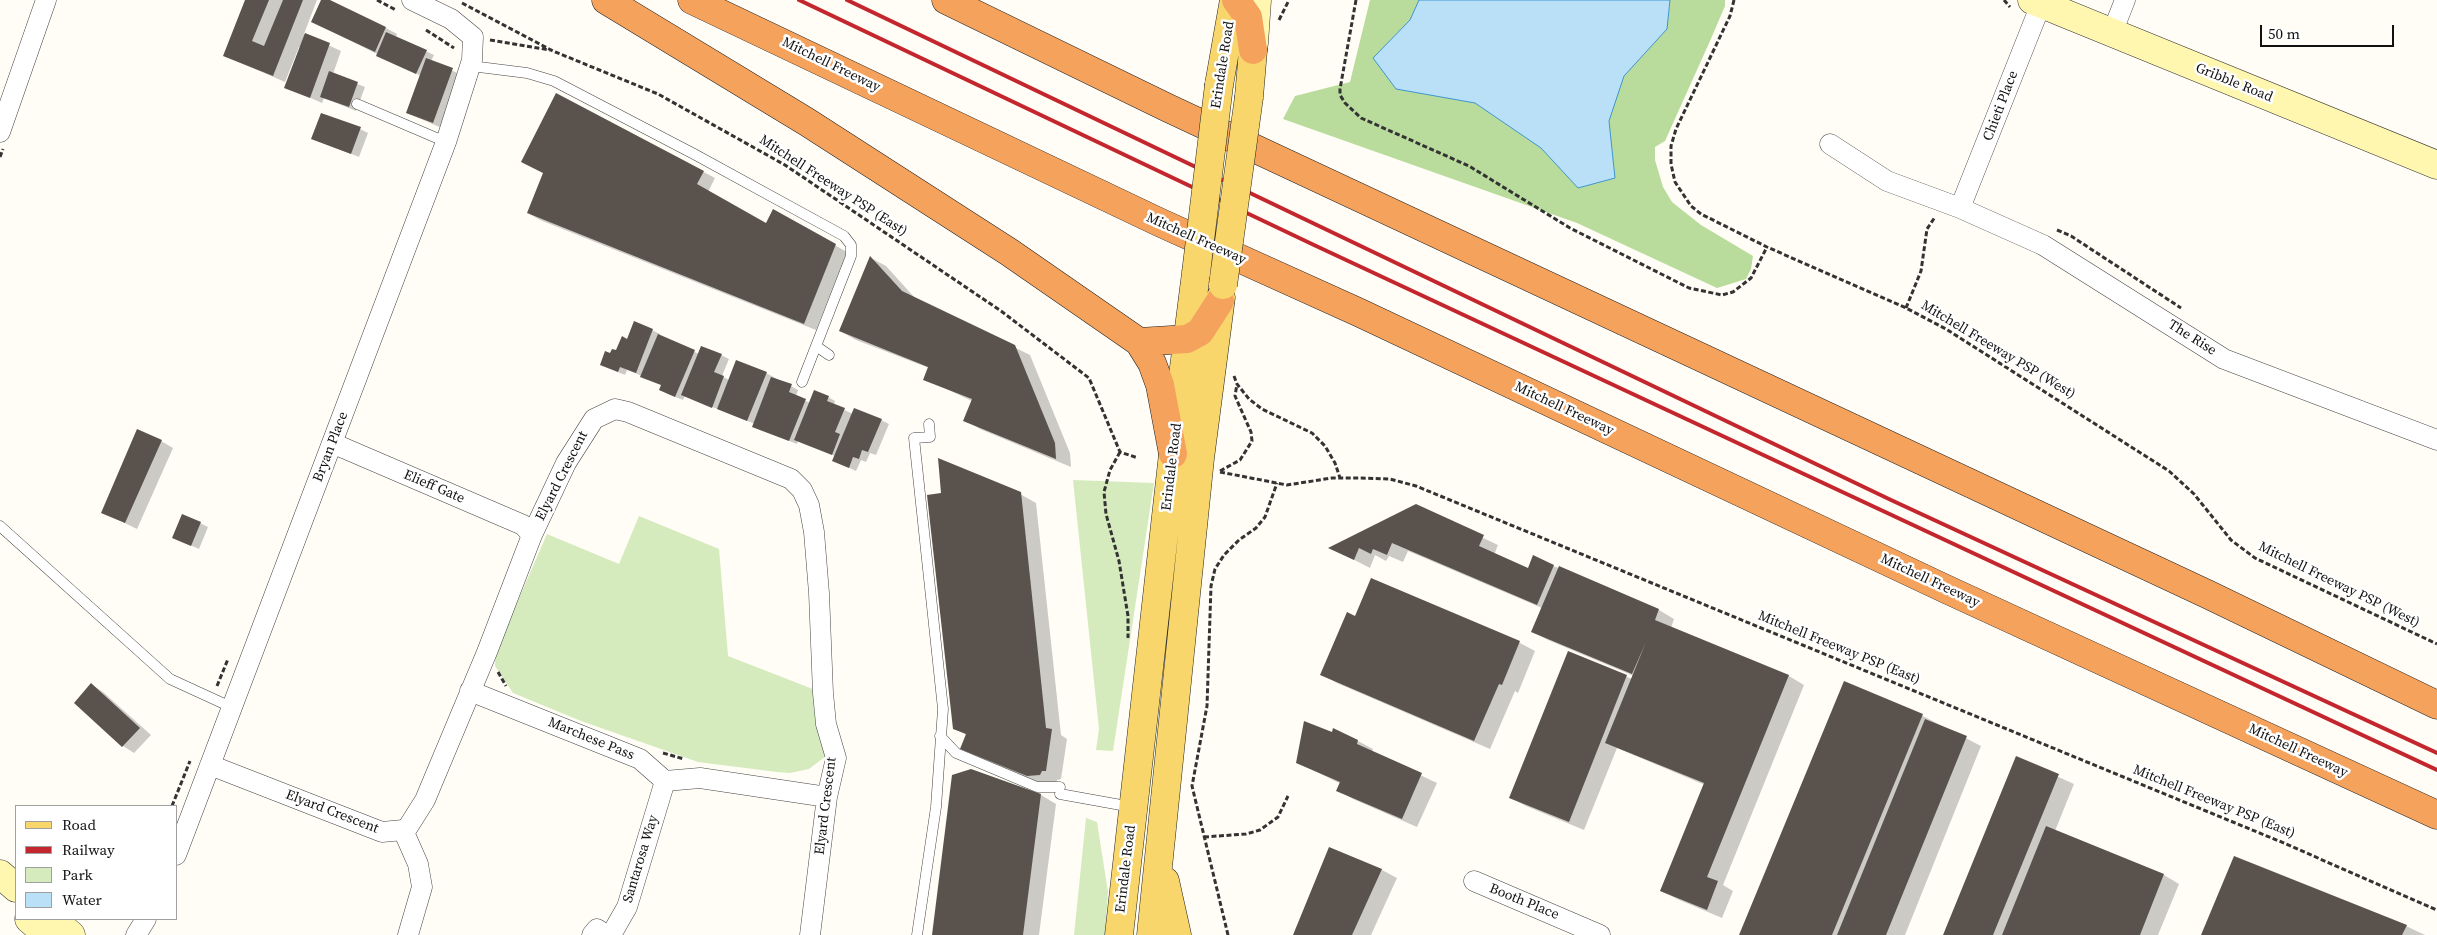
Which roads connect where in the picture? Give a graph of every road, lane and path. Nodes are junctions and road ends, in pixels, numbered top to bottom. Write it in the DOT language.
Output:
graph roads {
  1 [pos="46,0"];
  2 [pos="377,0"];
  3 [pos="457,0"];
  4 [pos="606,0"];
  5 [pos="692,0"];
  6 [pos="946,0"];
  7 [pos="1235,0"];
  8 [pos="1257,0"];
  9 [pos="1356,0"];
  10 [pos="1734,0"];
  11 [pos="2126,0"];
  12 [pos="2036,2"];
  13 [pos="408,7"];
  14 [pos="418,24"];
  15 [pos="2112,33"];
  16 [pos="474,37"];
  17 [pos="1253,50"];
  18 [pos="553,51"];
  19 [pos="463,62"];
  20 [pos="357,104"];
  21 [pos="0,132"];
  22 [pos="446,142"];
  23 [pos="1830,144"];
  24 [pos="2437,165"];
  25 [pos="1952,205"];
  26 [pos="2053,229"];
  27 [pos="1767,247"];
  28 [pos="1221,293"];
  29 [pos="1906,308"];
  30 [pos="2183,309"];
  31 [pos="1187,339"];
  32 [pos="1139,342"];
  33 [pos="816,346"];
  34 [pos="829,355"];
  35 [pos="802,382"];
  36 [pos="929,424"];
  37 [pos="2437,440"];
  38 [pos="332,444"];
  39 [pos="1120,452"];
  40 [pos="1173,454"];
  41 [pos="1138,458"];
  42 [pos="1340,478"];
  43 [pos="1277,483"];
  44 [pos="0,526"];
  45 [pos="532,535"];
  46 [pos="1128,644"];
  47 [pos="2437,644"];
  48 [pos="487,652"];
  49 [pos="507,687"];
  50 [pos="470,691"];
  51 [pos="2437,705"];
  52 [pos="232,707"];
  53 [pos="940,736"];
  54 [pos="657,751"];
  55 [pos="190,761"];
  56 [pos="691,761"];
  57 [pos="210,765"];
  58 [pos="665,781"];
  59 [pos="1288,796"];
  60 [pos="827,797"];
  61 [pos="172,805"];
  62 [pos="1133,807"];
  63 [pos="2437,815"];
  64 [pos="403,830"];
  65 [pos="1204,837"];
  66 [pos="1160,847"];
  67 [pos="178,850"];
  68 [pos="0,874"];
  69 [pos="1474,881"];
  70 [pos="15,887"];
  71 [pos="0,894"];
  72 [pos="15,907"];
  73 [pos="2437,910"];
  74 [pos="30,920"];
  75 [pos="53,920"];
  76 [pos="145,920"];
  77 [pos="156,920"];
  78 [pos="48,935"];
  79 [pos="71,935"];
  80 [pos="136,935"];
  81 [pos="151,935"];
  82 [pos="408,935"];
  83 [pos="592,935"];
  84 [pos="606,935"];
  85 [pos="611,935"];
  86 [pos="810,935"];
  87 [pos="917,935"];
  88 [pos="1119,935"];
  89 [pos="1151,935"];
  90 [pos="1177,935"];
  91 [pos="1228,935"];
  92 [pos="1600,935"];
  1 -- 21 [label="street"];
  2 -- 13 [label="path"];
  3 -- 18 [label="path, Mitchell Freeway PSP (East)"];
  4 -- 32 [label="highway"];
  5 -- 63 [label="highway, Mitchell Freeway"];
  6 -- 51 [label="highway"];
  7 -- 17 [label="highway"];
  7 -- 31 [label="main road, Erindale Road, bridge"];
  8 -- 17 [label="street, Erindale Road"];
  9 -- 27 [label="path"];
  10 -- 27 [label="path, Mitchell Freeway PSP (West)"];
  11 -- 15 [label="street"];
  12 -- 15 [label="street, Gribble Road"];
  12 -- 25 [label="street, Chieti Place"];
  13 -- 16 [label="street"];
  14 -- 19 [label="path"];
  15 -- 24 [label="street, Gribble Road"];
  16 -- 18 [label="path"];
  16 -- 19 [label="street, Bryan Place"];
  17 -- 28 [label="main road, Erindale Road, bridge"];
  18 -- 39 [label="path, Mitchell Freeway PSP (East)"];
  19 -- 22 [label="street, Bryan Place"];
  19 -- 33 [label="lane"];
  20 -- 22 [label="lane"];
  22 -- 38 [label="street, Bryan Place"];
  23 -- 25 [label="street, The Rise"];
  25 -- 29 [label="path"];
  25 -- 37 [label="street, The Rise"];
  26 -- 30 [label="path"];
  27 -- 29 [label="path, Mitchell Freeway PSP (West)"];
  28 -- 31 [label="highway"];
  28 -- 66 [label="main road, Erindale Road"];
  29 -- 47 [label="path, Mitchell Freeway PSP (West)"];
  31 -- 32 [label="highway"];
  31 -- 40 [label="main road, Erindale Road"];
  32 -- 40 [label="highway"];
  33 -- 34 [label="lane"];
  33 -- 35 [label="lane"];
  36 -- 53 [label="lane"];
  38 -- 45 [label="street, Elieff Gate"];
  38 -- 52 [label="street, Bryan Place"];
  39 -- 41 [label="path"];
  39 -- 46 [label="path"];
  40 -- 62 [label="main road, Erindale Road"];
  42 -- 43 [label="path, Mitchell Freeway PSP (East)"];
  42 -- 43 [label="path, Mitchell Freeway PSP (East)"];
  42 -- 73 [label="path, Mitchell Freeway PSP (East)"];
  43 -- 65 [label="path"];
  44 -- 52 [label="lane"];
  45 -- 48 [label="street, Elyard Crescent"];
  45 -- 60 [label="street, Elyard Crescent"];
  48 -- 49 [label="path"];
  48 -- 50 [label="street, Elyard Crescent"];
  50 -- 58 [label="street, Marchese Pass"];
  50 -- 64 [label="street, Elyard Crescent"];
  52 -- 57 [label="street, Bryan Place"];
  53 -- 62 [label="lane"];
  53 -- 87 [label="lane"];
  54 -- 56 [label="path"];
  55 -- 61 [label="path"];
  57 -- 64 [label="street, Elyard Crescent"];
  57 -- 67 [label="street, Bryan Place"];
  58 -- 60 [label="street"];
  58 -- 85 [label="street, Santarosa Way"];
  59 -- 65 [label="path"];
  60 -- 86 [label="street, Elyard Crescent"];
  62 -- 88 [label="main road, Erindale Road"];
  64 -- 82 [label="street"];
  65 -- 91 [label="path"];
  66 -- 89 [label="main road, Erindale Road"];
  66 -- 90 [label="main road"];
  68 -- 70 [label="street"];
  69 -- 92 [label="street, Booth Place"];
  71 -- 72 [label="street"];
  74 -- 78 [label="street"];
  75 -- 79 [label="street"];
  76 -- 80 [label="street"];
  77 -- 81 [label="street"];
  83 -- 84 [label="street"];
}
